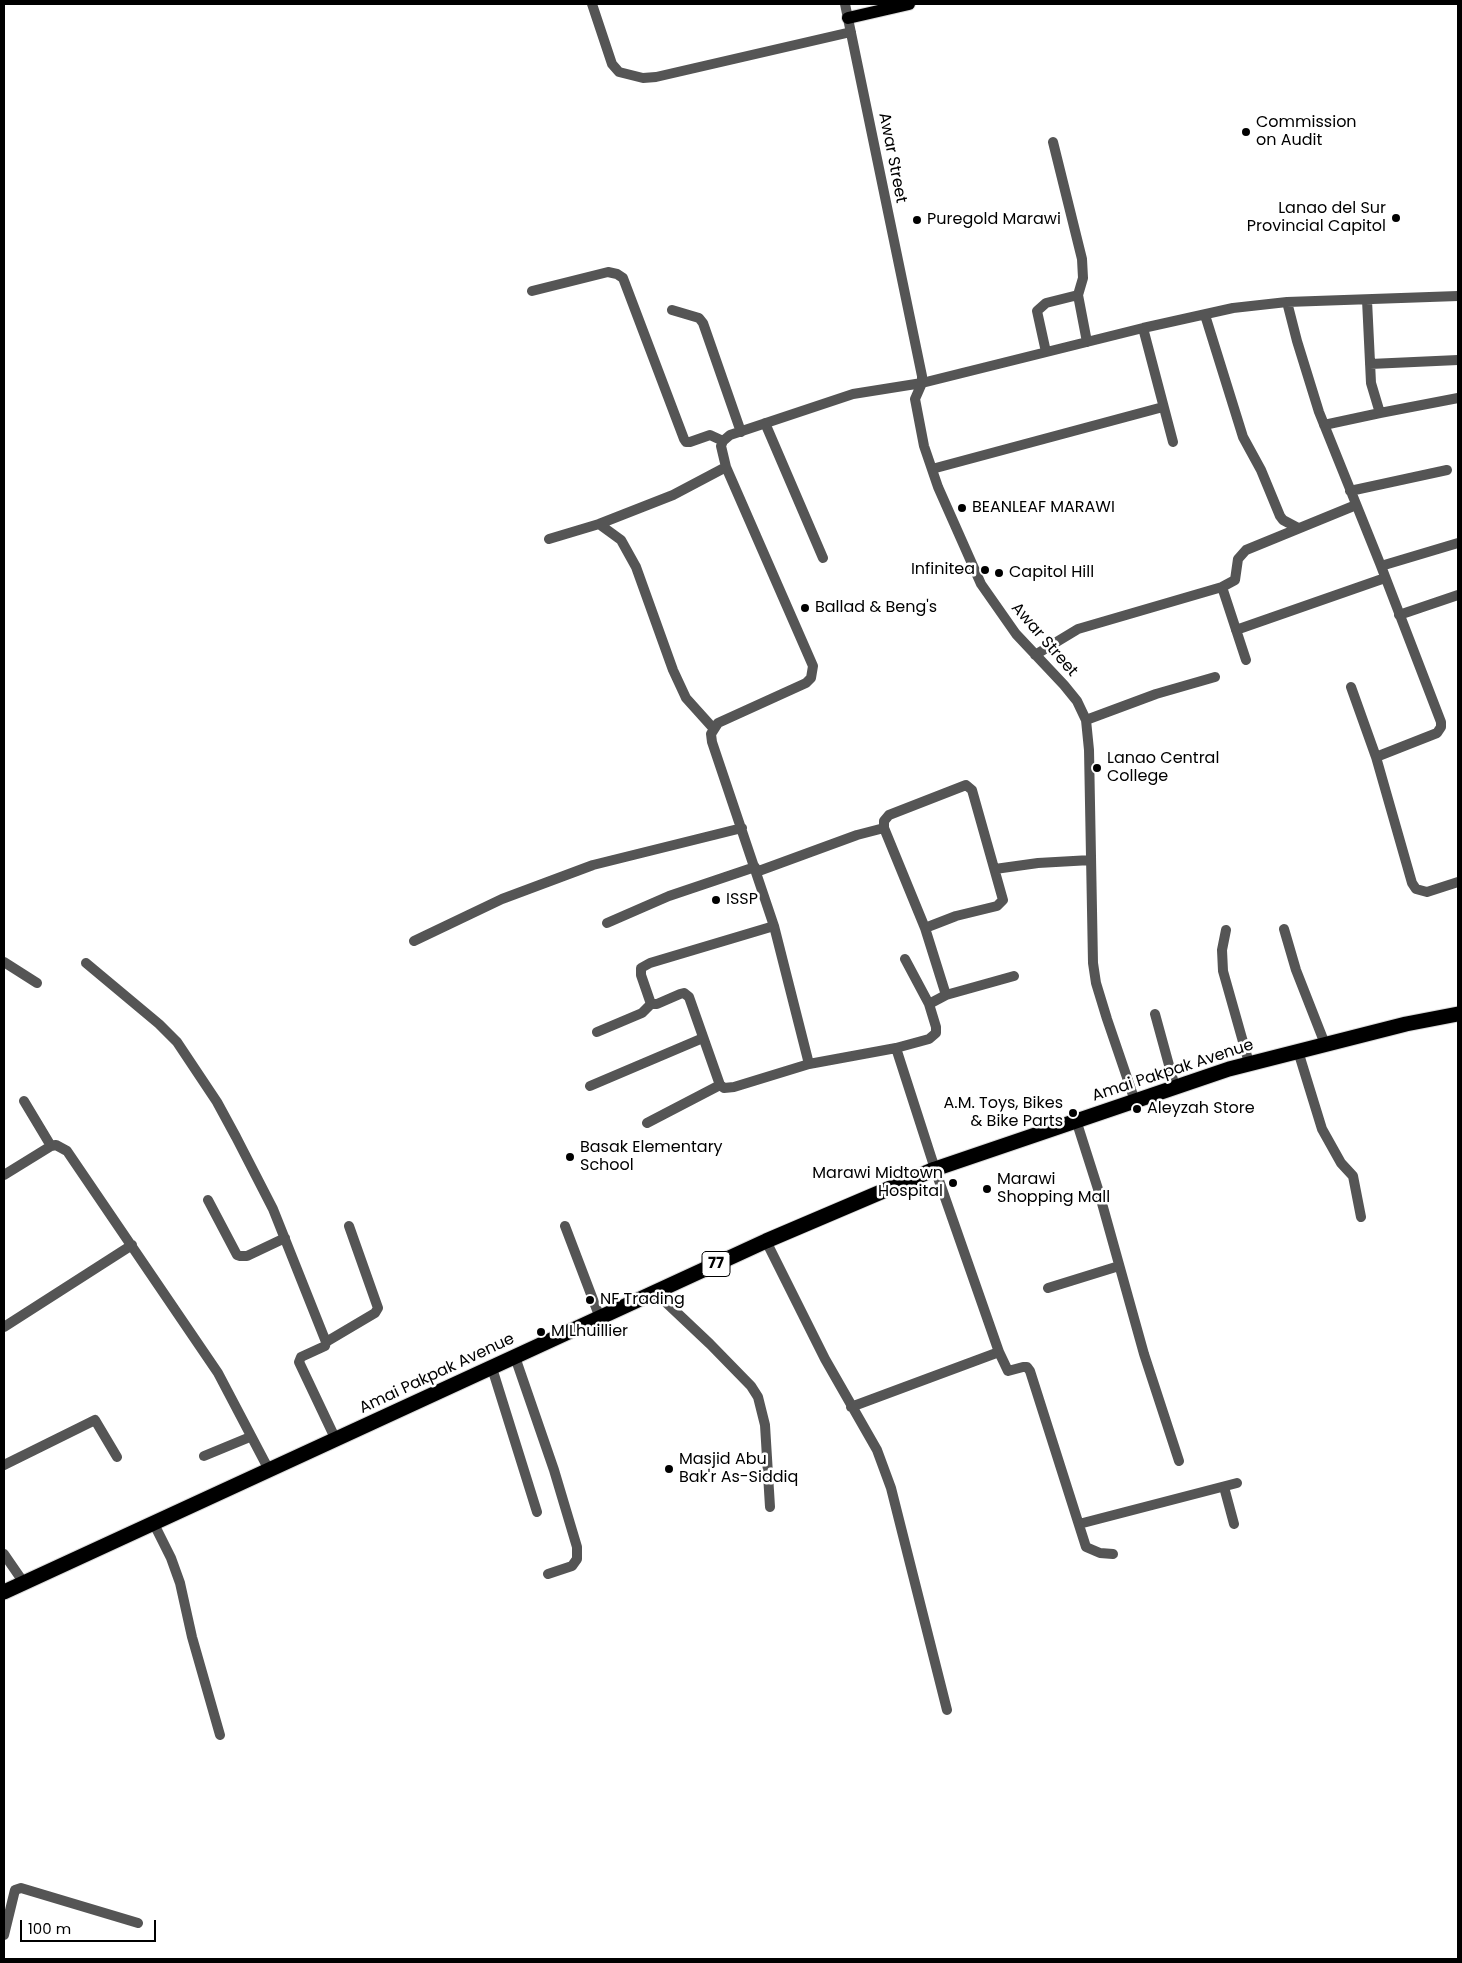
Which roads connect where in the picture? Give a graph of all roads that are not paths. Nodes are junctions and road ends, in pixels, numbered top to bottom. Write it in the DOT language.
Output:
graph roads {
  1 [pos="592,4"];
  2 [pos="845,4"];
  3 [pos="909,4"];
  4 [pos="848,18"];
  5 [pos="851,32"];
  6 [pos="1052,142"];
  7 [pos="532,291"];
  8 [pos="1078,295"];
  9 [pos="1458,296"];
  10 [pos="1367,300"];
  11 [pos="1287,302"];
  12 [pos="672,310"];
  13 [pos="1205,315"];
  14 [pos="1142,328"];
  15 [pos="1087,342"];
  16 [pos="1046,352"];
  17 [pos="1458,360"];
  18 [pos="1370,364"];
  19 [pos="922,383"];
  20 [pos="1458,398"];
  21 [pos="1163,407"];
  22 [pos="1380,413"];
  23 [pos="765,423"];
  24 [pos="1324,425"];
  25 [pos="741,432"];
  26 [pos="723,441"];
  27 [pos="1173,442"];
  28 [pos="726,467"];
  29 [pos="932,469"];
  30 [pos="1447,470"];
  31 [pos="1350,491"];
  32 [pos="1356,505"];
  33 [pos="598,524"];
  34 [pos="1298,528"];
  35 [pos="549,539"];
  36 [pos="1458,543"];
  37 [pos="822,558"];
  38 [pos="1381,566"];
  39 [pos="1385,578"];
  40 [pos="1222,587"];
  41 [pos="1458,595"];
  42 [pos="1399,615"];
  43 [pos="1236,630"];
  44 [pos="1035,655"];
  45 [pos="1246,660"];
  46 [pos="1215,676"];
  47 [pos="1351,687"];
  48 [pos="1086,720"];
  49 [pos="713,728"];
  50 [pos="1376,757"];
  51 [pos="742,828"];
  52 [pos="884,828"];
  53 [pos="1090,860"];
  54 [pos="995,869"];
  55 [pos="755,870"];
  56 [pos="1458,882"];
  57 [pos="607,923"];
  58 [pos="774,926"];
  59 [pos="924,928"];
  60 [pos="1284,929"];
  61 [pos="1226,930"];
  62 [pos="414,941"];
  63 [pos="905,959"];
  64 [pos="4,962"];
  65 [pos="86,963"];
  66 [pos="1014,976"];
  67 [pos="37,983"];
  68 [pos="946,995"];
  69 [pos="651,1004"];
  70 [pos="928,1004"];
  71 [pos="1155,1014"];
  72 [pos="1458,1014"];
  73 [pos="597,1032"];
  74 [pos="703,1038"];
  75 [pos="1325,1044"];
  76 [pos="896,1048"];
  77 [pos="1298,1051"];
  78 [pos="809,1064"];
  79 [pos="1249,1064"];
  80 [pos="720,1085"];
  81 [pos="590,1086"];
  82 [pos="1175,1087"];
  83 [pos="1135,1100"];
  84 [pos="24,1101"];
  85 [pos="1076,1120"];
  86 [pos="647,1123"];
  87 [pos="51,1146"];
  88 [pos="935,1169"];
  89 [pos="4,1175"];
  90 [pos="208,1200"];
  91 [pos="1361,1217"];
  92 [pos="349,1226"];
  93 [pos="565,1226"];
  94 [pos="285,1238"];
  95 [pos="766,1241"];
  96 [pos="132,1244"];
  97 [pos="1119,1266"];
  98 [pos="1048,1288"];
  99 [pos="655,1292"];
  100 [pos="600,1318"];
  101 [pos="4,1327"];
  102 [pos="326,1342"];
  103 [pos="999,1352"];
  104 [pos="515,1358"];
  105 [pos="492,1368"];
  106 [pos="851,1406"];
  107 [pos="250,1436"];
  108 [pos="336,1440"];
  109 [pos="204,1456"];
  110 [pos="116,1457"];
  111 [pos="1179,1461"];
  112 [pos="4,1465"];
  113 [pos="269,1470"];
  114 [pos="1237,1483"];
  115 [pos="1224,1487"];
  116 [pos="770,1507"];
  117 [pos="537,1512"];
  118 [pos="154,1524"];
  119 [pos="1079,1524"];
  120 [pos="1234,1524"];
  121 [pos="4,1554"];
  122 [pos="1113,1554"];
  123 [pos="548,1574"];
  124 [pos="24,1583"];
  125 [pos="4,1592"];
  126 [pos="947,1710"];
  127 [pos="220,1735"];
  128 [pos="138,1923"];
  129 [pos="4,1935"];
  1 -- 5 [label="street"];
  2 -- 4 [label="street, Awar Street"];
  3 -- 4 [label="main road"];
  4 -- 5 [label="street, Awar Street"];
  5 -- 19 [label="street, Awar Street"];
  6 -- 8 [label="street"];
  7 -- 26 [label="street"];
  8 -- 15 [label="street"];
  8 -- 16 [label="street"];
  9 -- 10 [label="street"];
  10 -- 11 [label="street"];
  10 -- 18 [label="street"];
  11 -- 13 [label="street"];
  11 -- 24 [label="street"];
  12 -- 25 [label="street"];
  13 -- 14 [label="street"];
  13 -- 34 [label="street"];
  14 -- 15 [label="street"];
  14 -- 21 [label="street"];
  15 -- 16 [label="street"];
  16 -- 19 [label="street"];
  17 -- 18 [label="street"];
  18 -- 22 [label="street"];
  19 -- 23 [label="street"];
  19 -- 29 [label="street, Awar Street"];
  20 -- 22 [label="street"];
  21 -- 27 [label="street"];
  21 -- 29 [label="street"];
  22 -- 24 [label="street"];
  23 -- 25 [label="street"];
  23 -- 37 [label="street"];
  24 -- 31 [label="street"];
  25 -- 26 [label="street"];
  26 -- 28 [label="street"];
  28 -- 33 [label="street"];
  28 -- 49 [label="street"];
  29 -- 44 [label="street, Awar Street"];
  30 -- 31 [label="street"];
  31 -- 32 [label="street"];
  32 -- 34 [label="street"];
  32 -- 38 [label="street"];
  33 -- 35 [label="street"];
  33 -- 49 [label="street"];
  34 -- 40 [label="street"];
  36 -- 38 [label="street"];
  38 -- 39 [label="street"];
  39 -- 42 [label="street"];
  39 -- 43 [label="street"];
  40 -- 43 [label="street"];
  40 -- 44 [label="street"];
  41 -- 42 [label="street"];
  42 -- 50 [label="street"];
  43 -- 45 [label="street"];
  44 -- 48 [label="street, Awar Street"];
  46 -- 48 [label="street"];
  47 -- 50 [label="street"];
  48 -- 53 [label="street, Awar Street"];
  49 -- 51 [label="street"];
  50 -- 56 [label="street"];
  51 -- 55 [label="street"];
  51 -- 62 [label="street"];
  52 -- 54 [label="street"];
  52 -- 55 [label="street"];
  52 -- 59 [label="street"];
  53 -- 54 [label="street"];
  53 -- 83 [label="street, Awar Street"];
  54 -- 59 [label="street"];
  55 -- 57 [label="street"];
  55 -- 58 [label="street"];
  58 -- 69 [label="street"];
  58 -- 78 [label="street"];
  59 -- 68 [label="street"];
  60 -- 75 [label="street"];
  61 -- 79 [label="street"];
  63 -- 70 [label="street"];
  64 -- 67 [label="street"];
  65 -- 94 [label="street"];
  66 -- 68 [label="street"];
  68 -- 70 [label="street"];
  69 -- 73 [label="street"];
  69 -- 74 [label="street"];
  70 -- 76 [label="street"];
  71 -- 82 [label="street"];
  72 -- 75 [label="highway, Amai Pakpak Avenue / 77"];
  74 -- 80 [label="street"];
  74 -- 81 [label="street"];
  75 -- 77 [label="highway, Amai Pakpak Avenue / 77"];
  76 -- 78 [label="street"];
  76 -- 88 [label="street"];
  77 -- 79 [label="highway, Amai Pakpak Avenue / 77"];
  77 -- 91 [label="street"];
  78 -- 80 [label="street"];
  79 -- 82 [label="highway, Amai Pakpak Avenue / 77"];
  80 -- 86 [label="street"];
  82 -- 83 [label="highway, Amai Pakpak Avenue / 77"];
  83 -- 85 [label="highway, Amai Pakpak Avenue / 77"];
  84 -- 87 [label="street"];
  85 -- 88 [label="highway, Amai Pakpak Avenue / 77"];
  85 -- 97 [label="street"];
  87 -- 89 [label="street"];
  87 -- 96 [label="street"];
  88 -- 95 [label="highway, Amai Pakpak Avenue / 77"];
  88 -- 103 [label="street"];
  90 -- 94 [label="street"];
  92 -- 102 [label="street"];
  93 -- 100 [label="street"];
  94 -- 102 [label="street"];
  95 -- 99 [label="highway, Amai Pakpak Avenue / 77"];
  95 -- 106 [label="street"];
  96 -- 101 [label="street"];
  96 -- 107 [label="street"];
  97 -- 98 [label="street"];
  97 -- 111 [label="street"];
  99 -- 100 [label="highway, Amai Pakpak Avenue / 77"];
  99 -- 116 [label="street"];
  100 -- 104 [label="highway, Amai Pakpak Avenue / 77"];
  102 -- 108 [label="street"];
  103 -- 106 [label="street"];
  103 -- 119 [label="street"];
  104 -- 105 [label="highway, Amai Pakpak Avenue / 77"];
  104 -- 123 [label="street"];
  105 -- 108 [label="highway, Amai Pakpak Avenue / 77"];
  105 -- 117 [label="street"];
  106 -- 126 [label="street"];
  107 -- 109 [label="street"];
  107 -- 113 [label="street"];
  108 -- 113 [label="highway, Amai Pakpak Avenue / 77"];
  110 -- 112 [label="street"];
  113 -- 118 [label="highway, Amai Pakpak Avenue / 77"];
  114 -- 115 [label="street"];
  115 -- 119 [label="street"];
  115 -- 120 [label="street"];
  118 -- 124 [label="highway, Amai Pakpak Avenue / 77"];
  118 -- 127 [label="street"];
  119 -- 122 [label="street"];
  121 -- 124 [label="street"];
  124 -- 125 [label="highway, Amai Pakpak Avenue / 77"];
  128 -- 129 [label="street"];
}
